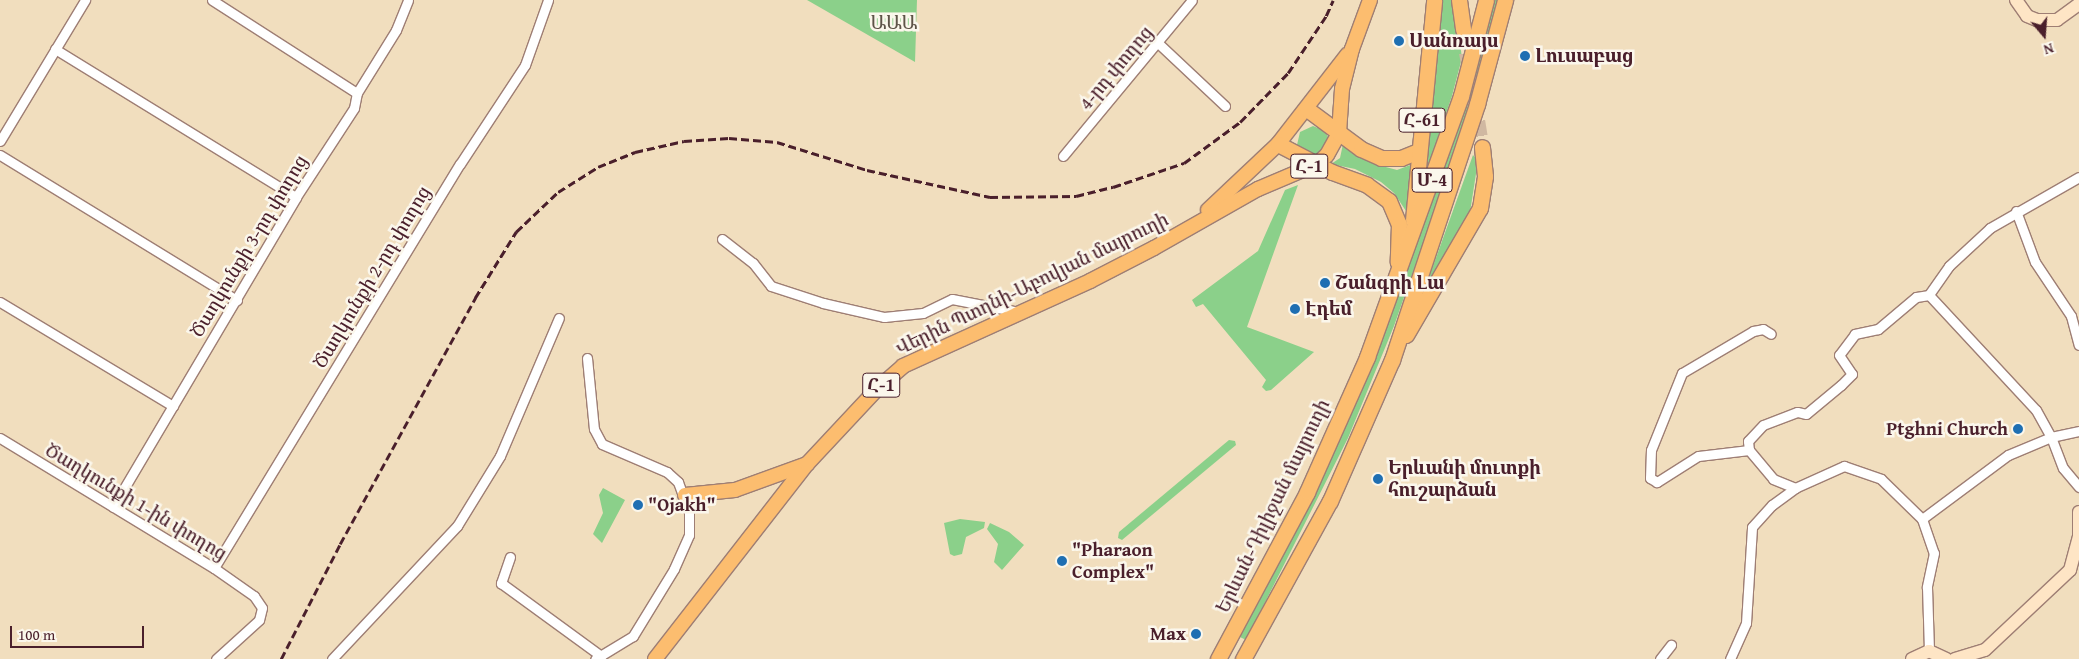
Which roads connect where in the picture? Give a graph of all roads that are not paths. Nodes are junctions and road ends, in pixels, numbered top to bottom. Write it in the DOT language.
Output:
graph roads {
  1 [pos="85,0"];
  2 [pos="212,0"];
  3 [pos="408,0"];
  4 [pos="548,0"];
  5 [pos="1192,0"];
  6 [pos="1370,0"];
  7 [pos="1434,0"];
  8 [pos="1459,0"];
  9 [pos="1486,0"];
  10 [pos="1505,0"];
  11 [pos="2016,0"];
  12 [pos="2079,4"];
  13 [pos="1463,30"];
  14 [pos="1158,43"];
  15 [pos="55,49"];
  16 [pos="1352,49"];
  17 [pos="357,93"];
  18 [pos="1225,106"];
  19 [pos="1307,109"];
  20 [pos="1339,133"];
  21 [pos="0,141"];
  22 [pos="1278,144"];
  23 [pos="1482,147"];
  24 [pos="1418,151"];
  25 [pos="0,155"];
  26 [pos="1062,156"];
  27 [pos="1316,164"];
  28 [pos="2079,177"];
  29 [pos="296,197"];
  30 [pos="2016,211"];
  31 [pos="1191,226"];
  32 [pos="722,239"];
  33 [pos="1412,240"];
  34 [pos="1394,284"];
  35 [pos="1929,295"];
  36 [pos="237,300"];
  37 [pos="0,302"];
  38 [pos="1019,312"];
  39 [pos="559,318"];
  40 [pos="1771,334"];
  41 [pos="2079,344"];
  42 [pos="587,358"];
  43 [pos="1392,360"];
  44 [pos="173,406"];
  45 [pos="2079,431"];
  46 [pos="2051,437"];
  47 [pos="0,438"];
  48 [pos="1749,450"];
  49 [pos="807,464"];
  50 [pos="2079,487"];
  51 [pos="1795,488"];
  52 [pos="685,495"];
  53 [pos="113,508"];
  54 [pos="2079,512"];
  55 [pos="1922,518"];
  56 [pos="510,557"];
  57 [pos="214,568"];
  58 [pos="2075,572"];
  59 [pos="1671,645"];
  60 [pos="1929,650"];
  61 [pos="657,656"];
  62 [pos="598,657"];
  63 [pos="216,659"];
  64 [pos="332,659"];
  65 [pos="1218,659"];
  66 [pos="1244,659"];
  67 [pos="1660,659"];
  68 [pos="1730,659"];
  69 [pos="1912,659"];
  70 [pos="1946,659"];
  71 [pos="1955,659"];
  1 -- 15 [label="street"];
  2 -- 17 [label="street"];
  3 -- 17 [label="street, Ծաղկունքի 3-րդ փողոց"];
  4 -- 57 [label="street, Ծաղկունքի 2-րդ փողոց"];
  5 -- 14 [label="street, 4-րդ փողոց"];
  6 -- 16 [label="main road, Վերին Պտղնի-Աբովյան մայրուղի / Հ-1"];
  7 -- 24 [label="highway, Հ-61"];
  8 -- 13 [label="highway"];
  9 -- 33 [label="highway, Երևան-Դիլիջան մայրուղի / Մ-4"];
  10 -- 43 [label="highway, Մ-4"];
  11 -- 12 [label="street"];
  14 -- 18 [label="street"];
  14 -- 26 [label="street, 4-րդ փողոց"];
  15 -- 21 [label="street"];
  15 -- 29 [label="street"];
  16 -- 19 [label="main road, Վերին Պտղնի-Աբովյան մայրուղի / Հ-1"];
  16 -- 20 [label="main road, Վերին Պտղնի-Աբովյան մայրուղի / Հ-1"];
  17 -- 29 [label="street, Ծաղկունքի 3-րդ փողոց"];
  19 -- 20 [label="highway"];
  19 -- 22 [label="main road, Վերին Պտղնի-Աբովյան մայրուղի / Հ-1"];
  20 -- 24 [label="highway"];
  20 -- 27 [label="main road, Վերին Պտղնի-Աբովյան մայրուղի / Հ-1"];
  22 -- 27 [label="highway"];
  22 -- 31 [label="main road, Վերին Պտղնի-Աբովյան մայրուղի / Հ-1"];
  23 -- 43 [label="highway"];
  24 -- 33 [label="highway, Հ-61"];
  25 -- 36 [label="street"];
  27 -- 31 [label="main road, Վերին Պտղնի-Աբովյան մայրուղի / Հ-1"];
  27 -- 34 [label="highway"];
  28 -- 30 [label="street"];
  29 -- 36 [label="street, Ծաղկունքի 3-րդ փողոց"];
  30 -- 35 [label="street"];
  30 -- 41 [label="street"];
  31 -- 38 [label="main road, Վերին Պտղնի-Աբովյան մայրուղի / Հ-1"];
  32 -- 38 [label="street"];
  33 -- 34 [label="highway, Երևան-Դիլիջան մայրուղի / Մ-4"];
  34 -- 65 [label="highway, Երևան-Դիլիջան մայրուղի / Մ-4"];
  35 -- 46 [label="street"];
  35 -- 48 [label="street"];
  36 -- 44 [label="street, Ծաղկունքի 3-րդ փողոց"];
  37 -- 44 [label="street"];
  38 -- 49 [label="main road, Վերին Պտղնի-Աբովյան մայրուղի / Հ-1"];
  39 -- 64 [label="street"];
  40 -- 48 [label="street"];
  42 -- 52 [label="street"];
  43 -- 66 [label="highway, Մ-4"];
  44 -- 53 [label="street, Ծաղկունքի 3-րդ փողոց"];
  45 -- 46 [label="street"];
  46 -- 50 [label="street"];
  46 -- 55 [label="street"];
  47 -- 53 [label="street, Ծաղկունքի 1-ին փողոց"];
  48 -- 51 [label="street"];
  49 -- 52 [label="main road"];
  49 -- 61 [label="main road, Վերին Պտղնի-Աբովյան մայրուղի / Հ-1"];
  51 -- 55 [label="street"];
  51 -- 68 [label="street"];
  52 -- 62 [label="street"];
  53 -- 57 [label="street, Ծաղկունքի 1-ին փողոց"];
  54 -- 58 [label="street"];
  55 -- 60 [label="street"];
  56 -- 62 [label="street"];
  57 -- 63 [label="street, Ծաղկունքի 1-ին փողոց"];
  58 -- 71 [label="street"];
  59 -- 67 [label="street"];
  60 -- 69 [label="street"];
  60 -- 70 [label="street"];
}
